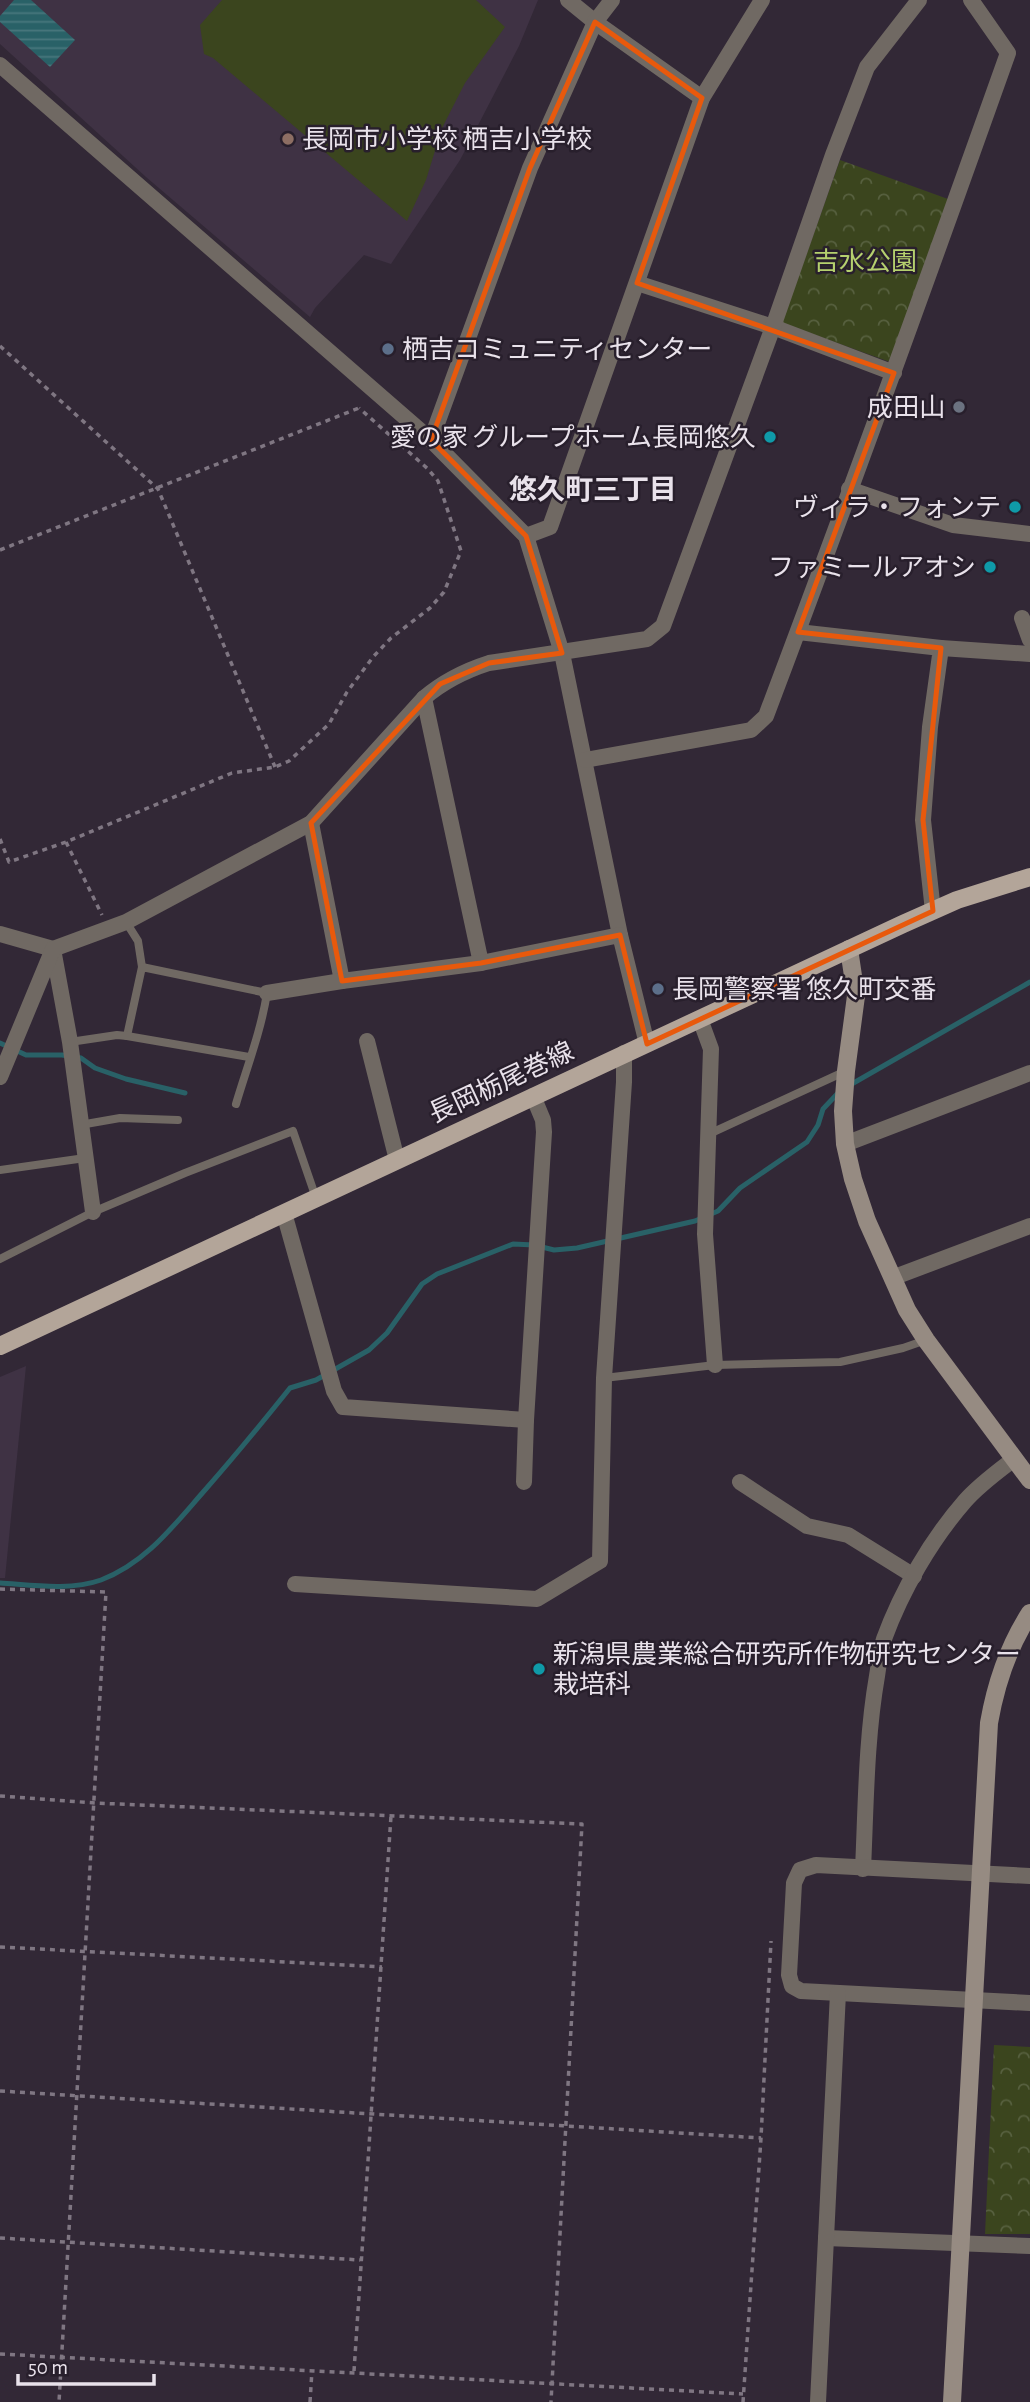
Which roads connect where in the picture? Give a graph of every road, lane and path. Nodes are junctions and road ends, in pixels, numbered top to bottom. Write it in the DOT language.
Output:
graph roads {
  1 [pos="568,0"];
  2 [pos="612,0"];
  3 [pos="762,0"];
  4 [pos="919,0"];
  5 [pos="971,0"];
  6 [pos="596,22"];
  7 [pos="0,65"];
  8 [pos="702,98"];
  9 [pos="637,283"];
  10 [pos="773,327"];
  11 [pos="0,346"];
  12 [pos="894,373"];
  13 [pos="383,398"];
  14 [pos="359,408"];
  15 [pos="431,440"];
  16 [pos="158,489"];
  17 [pos="849,489"];
  18 [pos="1030,534"];
  19 [pos="526,536"];
  20 [pos="0,550"];
  21 [pos="1022,618"];
  22 [pos="798,632"];
  23 [pos="1030,640"];
  24 [pos="941,649"];
  25 [pos="562,653"];
  26 [pos="1030,654"];
  27 [pos="424,698"];
  28 [pos="585,760"];
  29 [pos="275,767"];
  30 [pos="311,823"];
  31 [pos="0,839"];
  32 [pos="66,842"];
  33 [pos="1030,877"];
  34 [pos="933,911"];
  35 [pos="126,922"];
  36 [pos="108,929"];
  37 [pos="0,934"];
  38 [pos="620,935"];
  39 [pos="53,949"];
  40 [pos="849,949"];
  41 [pos="481,964"];
  42 [pos="142,967"];
  43 [pos="342,981"];
  44 [pos="267,993"];
  45 [pos="700,1019"];
  46 [pos="127,1036"];
  47 [pos="367,1041"];
  48 [pos="71,1042"];
  49 [pos="647,1044"];
  50 [pos="624,1053"];
  51 [pos="249,1057"];
  52 [pos="846,1071"];
  53 [pos="1030,1073"];
  54 [pos="0,1077"];
  55 [pos="533,1096"];
  56 [pos="236,1104"];
  57 [pos="178,1120"];
  58 [pos="80,1125"];
  59 [pos="709,1134"];
  60 [pos="845,1144"];
  61 [pos="85,1158"];
  62 [pos="397,1160"];
  63 [pos="0,1170"];
  64 [pos="316,1198"];
  65 [pos="93,1212"];
  66 [pos="284,1213"];
  67 [pos="1030,1226"];
  68 [pos="0,1259"];
  69 [pos="892,1278"];
  70 [pos="926,1340"];
  71 [pos="0,1346"];
  72 [pos="715,1365"];
  73 [pos="604,1378"];
  74 [pos="526,1420"];
  75 [pos="1014,1459"];
  76 [pos="1030,1480"];
  77 [pos="524,1482"];
  78 [pos="740,1482"];
  79 [pos="914,1576"];
  80 [pos="295,1584"];
  81 [pos="0,1589"];
  82 [pos="1030,1613"];
  83 [pos="0,1796"];
  84 [pos="95,1803"];
  85 [pos="391,1816"];
  86 [pos="863,1868"];
  87 [pos="980,1874"];
  88 [pos="1030,1876"];
  89 [pos="771,1941"];
  90 [pos="0,1947"];
  91 [pos="85,1951"];
  92 [pos="382,1967"];
  93 [pos="838,1993"];
  94 [pos="974,2001"];
  95 [pos="1030,2003"];
  96 [pos="0,2091"];
  97 [pos="76,2095"];
  98 [pos="372,2114"];
  99 [pos="565,2126"];
  100 [pos="761,2138"];
  101 [pos="0,2238"];
  102 [pos="826,2238"];
  103 [pos="69,2242"];
  104 [pos="960,2243"];
  105 [pos="1029,2249"];
  106 [pos="360,2260"];
  107 [pos="0,2354"];
  108 [pos="62,2357"];
  109 [pos="312,2370"];
  110 [pos="354,2371"];
  111 [pos="552,2383"];
  112 [pos="743,2394"];
  113 [pos="60,2402"];
  114 [pos="310,2402"];
  115 [pos="551,2402"];
  116 [pos="743,2402"];
  117 [pos="818,2402"];
  118 [pos="952,2402"];
  1 -- 6 [label="street"];
  2 -- 6 [label="street"];
  3 -- 8 [label="street"];
  4 -- 10 [label="street"];
  5 -- 12 [label="street"];
  6 -- 8 [label="street"];
  6 -- 15 [label="street"];
  7 -- 13 [label="street"];
  8 -- 9 [label="street"];
  9 -- 10 [label="street"];
  9 -- 19 [label="street"];
  10 -- 12 [label="street"];
  10 -- 25 [label="street"];
  11 -- 16 [label="path"];
  12 -- 17 [label="street"];
  13 -- 14 [label="path"];
  13 -- 15 [label="street"];
  14 -- 16 [label="path"];
  14 -- 29 [label="path"];
  15 -- 19 [label="street"];
  16 -- 20 [label="path"];
  16 -- 29 [label="path"];
  17 -- 18 [label="street"];
  17 -- 22 [label="street"];
  19 -- 25 [label="street"];
  21 -- 23 [label="street"];
  22 -- 24 [label="street"];
  22 -- 28 [label="street"];
  24 -- 26 [label="street"];
  24 -- 34 [label="street"];
  25 -- 27 [label="street"];
  25 -- 28 [label="street"];
  27 -- 30 [label="street"];
  27 -- 41 [label="street"];
  28 -- 38 [label="street"];
  29 -- 32 [label="path"];
  30 -- 35 [label="street"];
  30 -- 43 [label="street"];
  31 -- 32 [label="path"];
  32 -- 36 [label="path"];
  33 -- 34 [label="main road, 長岡栃尾巻線"];
  34 -- 40 [label="main road, 長岡栃尾巻線"];
  35 -- 36 [label="street"];
  35 -- 42 [label="lane"];
  36 -- 39 [label="street"];
  37 -- 39 [label="street"];
  38 -- 41 [label="street"];
  38 -- 49 [label="street"];
  39 -- 48 [label="street"];
  39 -- 54 [label="street"];
  40 -- 45 [label="main road, 長岡栃尾巻線"];
  40 -- 52 [label="street"];
  41 -- 43 [label="street"];
  42 -- 44 [label="lane"];
  42 -- 46 [label="lane"];
  43 -- 44 [label="street"];
  44 -- 51 [label="lane"];
  45 -- 49 [label="main road, 長岡栃尾巻線"];
  45 -- 59 [label="street"];
  46 -- 48 [label="lane"];
  46 -- 51 [label="lane"];
  47 -- 62 [label="street"];
  48 -- 58 [label="street"];
  49 -- 50 [label="main road, 長岡栃尾巻線"];
  50 -- 55 [label="main road, 長岡栃尾巻線"];
  50 -- 73 [label="street"];
  51 -- 56 [label="lane"];
  52 -- 59 [label="lane"];
  52 -- 60 [label="street"];
  53 -- 60 [label="street"];
  55 -- 62 [label="main road, 長岡栃尾巻線"];
  55 -- 74 [label="street"];
  57 -- 58 [label="lane"];
  58 -- 61 [label="street"];
  59 -- 72 [label="street"];
  60 -- 69 [label="street"];
  61 -- 63 [label="lane"];
  61 -- 65 [label="street"];
  62 -- 64 [label="main road, 長岡栃尾巻線"];
  64 -- 65 [label="lane"];
  64 -- 66 [label="main road, 長岡栃尾巻線"];
  65 -- 68 [label="lane"];
  66 -- 71 [label="main road, 長岡栃尾巻線"];
  66 -- 74 [label="street"];
  67 -- 69 [label="street"];
  69 -- 70 [label="street"];
  70 -- 72 [label="lane"];
  70 -- 75 [label="street"];
  72 -- 73 [label="lane"];
  73 -- 80 [label="street"];
  74 -- 77 [label="street"];
  75 -- 76 [label="street"];
  75 -- 79 [label="street"];
  78 -- 79 [label="street"];
  79 -- 86 [label="street"];
  81 -- 84 [label="path"];
  82 -- 87 [label="street"];
  83 -- 84 [label="path"];
  84 -- 85 [label="path"];
  84 -- 91 [label="path"];
  85 -- 92 [label="path"];
  85 -- 99 [label="path"];
  86 -- 87 [label="street"];
  86 -- 93 [label="street"];
  87 -- 88 [label="street"];
  87 -- 94 [label="street"];
  89 -- 100 [label="path"];
  90 -- 91 [label="path"];
  91 -- 92 [label="path"];
  91 -- 97 [label="path"];
  92 -- 98 [label="path"];
  93 -- 94 [label="street"];
  93 -- 102 [label="street"];
  94 -- 95 [label="street"];
  94 -- 104 [label="street"];
  96 -- 97 [label="path"];
  97 -- 98 [label="path"];
  97 -- 103 [label="path"];
  98 -- 99 [label="path"];
  98 -- 106 [label="path"];
  99 -- 100 [label="path"];
  99 -- 111 [label="path"];
  100 -- 112 [label="path"];
  101 -- 103 [label="path"];
  102 -- 104 [label="street"];
  102 -- 117 [label="street"];
  103 -- 106 [label="path"];
  103 -- 108 [label="path"];
  104 -- 105 [label="street"];
  104 -- 118 [label="street"];
  106 -- 110 [label="path"];
  107 -- 108 [label="path"];
  108 -- 109 [label="path"];
  108 -- 113 [label="path"];
  109 -- 110 [label="path"];
  109 -- 114 [label="path"];
  110 -- 111 [label="path"];
  111 -- 112 [label="path"];
  111 -- 115 [label="path"];
  112 -- 116 [label="path"];
}
